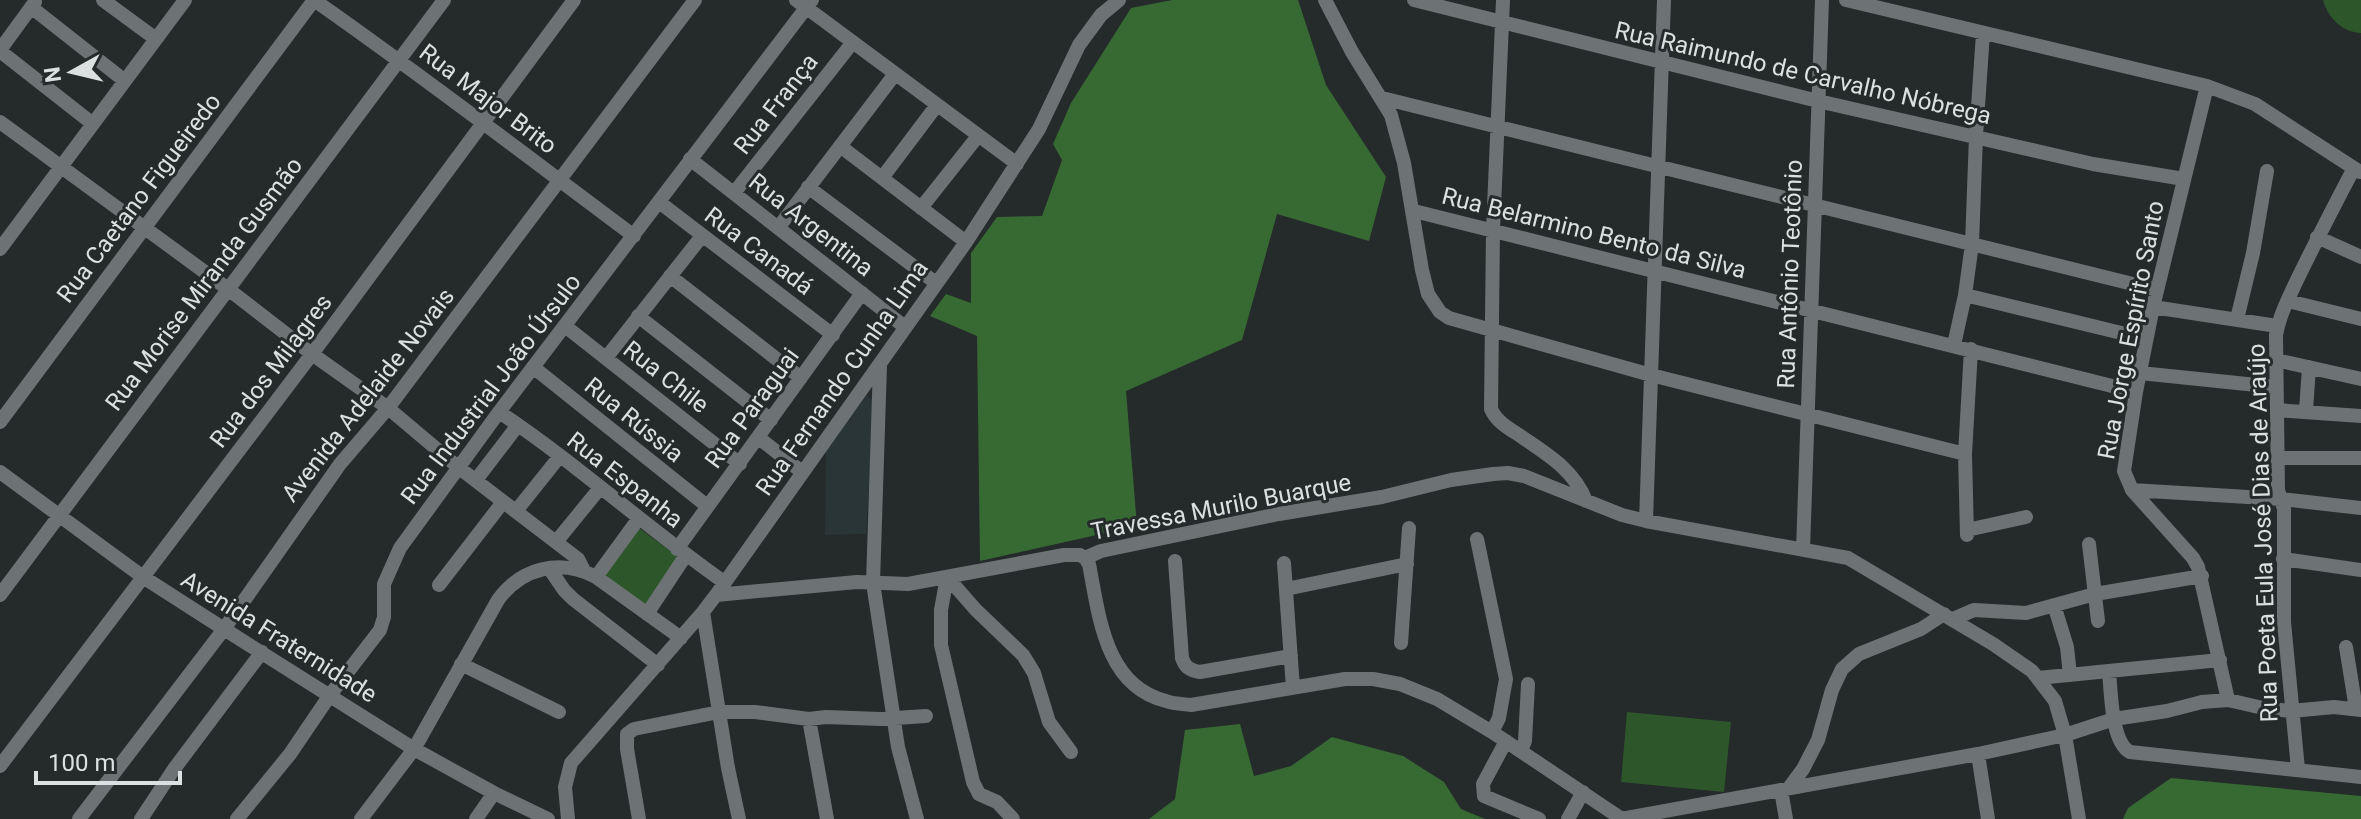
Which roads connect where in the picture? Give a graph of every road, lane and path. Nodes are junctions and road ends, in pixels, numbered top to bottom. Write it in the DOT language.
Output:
graph roads {
  1 [pos="103,0"];
  2 [pos="185,0"];
  3 [pos="314,0"];
  4 [pos="444,0"];
  5 [pos="574,0"];
  6 [pos="695,0"];
  7 [pos="1119,0"];
  8 [pos="1325,0"];
  9 [pos="1414,0"];
  10 [pos="1503,0"];
  11 [pos="1664,0"];
  12 [pos="1822,0"];
  13 [pos="1911,0"];
  14 [pos="1853,1"];
  15 [pos="805,3"];
  16 [pos="34,4"];
  17 [pos="1906,15"];
  18 [pos="1502,24"];
  19 [pos="1983,33"];
  20 [pos="156,39"];
  21 [pos="853,42"];
  22 [pos="0,50"];
  23 [pos="400,60"];
  24 [pos="1662,64"];
  25 [pos="895,74"];
  26 [pos="125,81"];
  27 [pos="2207,86"];
  28 [pos="1382,98"];
  29 [pos="1818,101"];
  30 [pos="937,105"];
  31 [pos="0,122"];
  32 [pos="93,124"];
  33 [pos="481,124"];
  34 [pos="1497,127"];
  35 [pos="978,136"];
  36 [pos="1976,136"];
  37 [pos="840,146"];
  38 [pos="690,159"];
  39 [pos="1017,164"];
  40 [pos="61,166"];
  41 [pos="1658,167"];
  42 [pos="2267,171"];
  43 [pos="2358,171"];
  44 [pos="882,178"];
  45 [pos="2184,179"];
  46 [pos="559,180"];
  47 [pos="808,187"];
  48 [pos="734,193"];
  49 [pos="659,202"];
  50 [pos="1815,207"];
  51 [pos="921,208"];
  52 [pos="1414,211"];
  53 [pos="144,228"];
  54 [pos="778,228"];
  55 [pos="1493,230"];
  56 [pos="634,236"];
  57 [pos="702,236"];
  58 [pos="2317,237"];
  59 [pos="966,242"];
  60 [pos="1972,244"];
  61 [pos="0,249"];
  62 [pos="2361,257"];
  63 [pos="1655,271"];
  64 [pos="670,276"];
  65 [pos="936,283"];
  66 [pos="228,289"];
  67 [pos="2157,290"];
  68 [pos="862,293"];
  69 [pos="1965,295"];
  70 [pos="2288,301"];
  71 [pos="2153,307"];
  72 [pos="1811,310"];
  73 [pos="638,316"];
  74 [pos="2237,319"];
  75 [pos="2361,319"];
  76 [pos="565,326"];
  77 [pos="2277,326"];
  78 [pos="905,327"];
  79 [pos="1493,329"];
  80 [pos="833,335"];
  81 [pos="2146,339"];
  82 [pos="1954,345"];
  83 [pos="1971,349"];
  84 [pos="312,354"];
  85 [pos="606,358"];
  86 [pos="2276,360"];
  87 [pos="880,365"];
  88 [pos="533,367"];
  89 [pos="2309,367"];
  90 [pos="2140,373"];
  91 [pos="1651,375"];
  92 [pos="801,378"];
  93 [pos="2361,379"];
  94 [pos="2276,387"];
  95 [pos="2136,392"];
  96 [pos="388,408"];
  97 [pos="2277,410"];
  98 [pos="2306,411"];
  99 [pos="499,412"];
  100 [pos="1807,414"];
  101 [pos="2361,416"];
  102 [pos="771,420"];
  103 [pos="0,422"];
  104 [pos="518,425"];
  105 [pos="759,438"];
  106 [pos="1965,454"];
  107 [pos="560,456"];
  108 [pos="2278,458"];
  109 [pos="2361,458"];
  110 [pos="740,464"];
  111 [pos="458,467"];
  112 [pos="0,472"];
  113 [pos="802,472"];
  114 [pos="476,480"];
  115 [pos="600,488"];
  116 [pos="2132,490"];
  117 [pos="2281,499"];
  118 [pos="1586,501"];
  119 [pos="503,502"];
  120 [pos="707,506"];
  121 [pos="2361,508"];
  122 [pos="516,511"];
  123 [pos="59,516"];
  124 [pos="2026,517"];
  125 [pos="639,518"];
  126 [pos="1646,521"];
  127 [pos="1409,528"];
  128 [pos="1477,539"];
  129 [pos="556,542"];
  130 [pos="2089,544"];
  131 [pos="1803,550"];
  132 [pos="682,552"];
  133 [pos="1085,558"];
  134 [pos="2283,559"];
  135 [pos="1175,561"];
  136 [pos="1284,563"];
  137 [pos="1407,564"];
  138 [pos="549,568"];
  139 [pos="2361,570"];
  140 [pos="590,574"];
  141 [pos="2202,576"];
  142 [pos="143,577"];
  143 [pos="947,577"];
  144 [pos="873,583"];
  145 [pos="439,585"];
  146 [pos="720,589"];
  147 [pos="1286,589"];
  148 [pos="2095,594"];
  149 [pos="0,595"];
  150 [pos="2054,605"];
  151 [pos="703,612"];
  152 [pos="647,614"];
  153 [pos="1948,617"];
  154 [pos="2098,621"];
  155 [pos="224,629"];
  156 [pos="681,638"];
  157 [pos="1401,643"];
  158 [pos="2346,647"];
  159 [pos="262,652"];
  160 [pos="1291,656"];
  161 [pos="2220,660"];
  162 [pos="461,664"];
  163 [pos="658,665"];
  164 [pos="2109,671"];
  165 [pos="2070,675"];
  166 [pos="2038,678"];
  167 [pos="1528,684"];
  168 [pos="1293,688"];
  169 [pos="330,695"];
  170 [pos="2228,700"];
  171 [pos="2359,710"];
  172 [pos="2291,711"];
  173 [pos="559,712"];
  174 [pos="719,712"];
  175 [pos="926,716"];
  176 [pos="809,719"];
  177 [pos="894,719"];
  178 [pos="2114,719"];
  179 [pos="1492,732"];
  180 [pos="2065,735"];
  181 [pos="1506,741"];
  182 [pos="414,749"];
  183 [pos="1521,751"];
  184 [pos="1071,752"];
  185 [pos="1978,754"];
  186 [pos="0,766"];
  187 [pos="2298,769"];
  188 [pos="2361,777"];
  189 [pos="1785,789"];
  190 [pos="1583,792"];
  191 [pos="494,793"];
  192 [pos="1660,815"];
  193 [pos="79,819"];
  194 [pos="141,819"];
  195 [pos="237,819"];
  196 [pos="361,819"];
  197 [pos="476,819"];
  198 [pos="548,819"];
  199 [pos="568,819"];
  200 [pos="639,819"];
  201 [pos="739,819"];
  202 [pos="827,819"];
  203 [pos="917,819"];
  204 [pos="1013,819"];
  205 [pos="1539,819"];
  206 [pos="1568,819"];
  207 [pos="1621,819"];
  208 [pos="1786,819"];
  209 [pos="1988,819"];
  210 [pos="2079,819"];
  1 -- 20 [label="street"];
  2 -- 20 [label="street"];
  3 -- 23 [label="street, Rua Major Brito"];
  3 -- 53 [label="street, Rua Caetano Figueiredo"];
  4 -- 23 [label="street, Rua Morise Miranda Gusmão"];
  5 -- 33 [label="street, Rua dos Milagres"];
  6 -- 46 [label="street, Avenida Adelaide Novais"];
  7 -- 39 [label="street, Rua Fernando Cunha Lima"];
  8 -- 28 [label="street"];
  9 -- 18 [label="street, Rua Raimundo de Carvalho Nóbrega"];
  10 -- 18 [label="street"];
  11 -- 24 [label="street"];
  12 -- 29 [label="street, Rua Antônio Teotônio"];
  13 -- 17 [label="street"];
  14 -- 17 [label="street"];
  15 -- 21 [label="street"];
  15 -- 38 [label="street, Rua Industrial João Úrsulo"];
  16 -- 22 [label="street"];
  16 -- 26 [label="street"];
  17 -- 19 [label="street"];
  18 -- 24 [label="street, Rua Raimundo de Carvalho Nóbrega"];
  18 -- 34 [label="street"];
  19 -- 27 [label="street"];
  19 -- 36 [label="street"];
  20 -- 26 [label="street"];
  21 -- 25 [label="street"];
  21 -- 48 [label="street, Rua França"];
  22 -- 32 [label="street"];
  23 -- 33 [label="street, Rua Major Brito"];
  23 -- 66 [label="street, Rua Morise Miranda Gusmão"];
  24 -- 29 [label="street, Rua Raimundo de Carvalho Nóbrega"];
  24 -- 41 [label="street"];
  25 -- 30 [label="street"];
  25 -- 37 [label="street"];
  26 -- 32 [label="street"];
  27 -- 43 [label="street"];
  27 -- 45 [label="street, Rua Jorge Espírito Santo"];
  28 -- 34 [label="street"];
  28 -- 52 [label="street"];
  29 -- 36 [label="street, Rua Raimundo de Carvalho Nóbrega"];
  29 -- 50 [label="street, Rua Antônio Teotônio"];
  30 -- 35 [label="street"];
  30 -- 44 [label="street"];
  31 -- 40 [label="street"];
  32 -- 40 [label="street"];
  33 -- 46 [label="street, Rua Major Brito"];
  33 -- 84 [label="street, Rua dos Milagres"];
  34 -- 41 [label="street"];
  34 -- 55 [label="street"];
  35 -- 39 [label="street"];
  35 -- 51 [label="street"];
  36 -- 45 [label="street, Rua Raimundo de Carvalho Nóbrega"];
  36 -- 60 [label="street"];
  37 -- 44 [label="street"];
  37 -- 47 [label="street"];
  38 -- 48 [label="street, Rua Argentina"];
  38 -- 49 [label="street, Rua Industrial João Úrsulo"];
  39 -- 59 [label="street, Rua Fernando Cunha Lima"];
  40 -- 53 [label="street"];
  40 -- 61 [label="street"];
  41 -- 50 [label="street"];
  41 -- 63 [label="street"];
  42 -- 74 [label="street"];
  43 -- 58 [label="street, Rua Poeta Eula José Dias de Araújo"];
  44 -- 51 [label="street"];
  45 -- 67 [label="street, Rua Jorge Espírito Santo"];
  46 -- 56 [label="street, Rua Major Brito"];
  46 -- 96 [label="street, Avenida Adelaide Novais"];
  47 -- 54 [label="street"];
  47 -- 65 [label="street"];
  48 -- 54 [label="street, Rua Argentina"];
  49 -- 56 [label="street, Rua Industrial João Úrsulo"];
  49 -- 57 [label="street, Rua Canadá"];
  50 -- 60 [label="street"];
  50 -- 72 [label="street, Rua Antônio Teotônio"];
  51 -- 59 [label="street"];
  52 -- 55 [label="street, Rua Belarmino Bento da Silva"];
  52 -- 79 [label="street"];
  53 -- 66 [label="street"];
  53 -- 103 [label="street, Rua Caetano Figueiredo"];
  54 -- 68 [label="street, Rua Argentina"];
  55 -- 63 [label="street, Rua Belarmino Bento da Silva"];
  55 -- 79 [label="street"];
  56 -- 76 [label="street, Rua Industrial João Úrsulo"];
  57 -- 64 [label="street"];
  57 -- 80 [label="street, Rua Canadá"];
  58 -- 62 [label="street"];
  58 -- 70 [label="street, Rua Poeta Eula José Dias de Araújo"];
  59 -- 65 [label="street, Rua Fernando Cunha Lima"];
  60 -- 67 [label="street"];
  60 -- 69 [label="street"];
  63 -- 72 [label="street, Rua Belarmino Bento da Silva"];
  63 -- 91 [label="street"];
  64 -- 73 [label="street"];
  64 -- 92 [label="street"];
  65 -- 78 [label="street, Rua Fernando Cunha Lima"];
  66 -- 84 [label="street"];
  66 -- 123 [label="street, Rua Morise Miranda Gusmão"];
  67 -- 71 [label="street, Rua Jorge Espírito Santo"];
  68 -- 78 [label="street, Rua Argentina"];
  68 -- 80 [label="street, Rua Paraguai"];
  69 -- 81 [label="street"];
  69 -- 82 [label="street"];
  70 -- 75 [label="street"];
  70 -- 77 [label="street, Rua Poeta Eula José Dias de Araújo"];
  71 -- 74 [label="street"];
  71 -- 81 [label="street, Rua Jorge Espírito Santo"];
  72 -- 82 [label="street, Rua Belarmino Bento da Silva"];
  72 -- 100 [label="street, Rua Antônio Teotônio"];
  73 -- 85 [label="street"];
  73 -- 102 [label="street"];
  74 -- 77 [label="street"];
  76 -- 85 [label="street, Rua Chile"];
  76 -- 88 [label="street, Rua Industrial João Úrsulo"];
  77 -- 86 [label="street, Rua Poeta Eula José Dias de Araújo"];
  78 -- 87 [label="street, Rua Fernando Cunha Lima"];
  79 -- 91 [label="street"];
  79 -- 118 [label="street"];
  80 -- 92 [label="street, Rua Paraguai"];
  81 -- 90 [label="street, Rua Jorge Espírito Santo"];
  82 -- 83 [label="street, Rua Belarmino Bento da Silva"];
  83 -- 95 [label="street, Rua Belarmino Bento da Silva"];
  83 -- 106 [label="street"];
  84 -- 96 [label="street"];
  84 -- 142 [label="street, Rua dos Milagres"];
  85 -- 110 [label="street, Rua Chile"];
  86 -- 89 [label="street"];
  86 -- 94 [label="street, Rua Poeta Eula José Dias de Araújo"];
  87 -- 113 [label="street, Rua Fernando Cunha Lima"];
  87 -- 144 [label="street"];
  88 -- 99 [label="street, Rua Industrial João Úrsulo"];
  88 -- 120 [label="street, Rua Rússia"];
  89 -- 93 [label="street"];
  89 -- 98 [label="street"];
  90 -- 94 [label="street"];
  90 -- 95 [label="street, Rua Jorge Espírito Santo"];
  91 -- 100 [label="street"];
  91 -- 126 [label="street"];
  92 -- 102 [label="street, Rua Paraguai"];
  94 -- 97 [label="street, Rua Poeta Eula José Dias de Araújo"];
  95 -- 116 [label="street, Rua Jorge Espírito Santo"];
  96 -- 111 [label="street"];
  96 -- 155 [label="street, Avenida Adelaide Novais"];
  97 -- 98 [label="street"];
  97 -- 108 [label="street, Rua Poeta Eula José Dias de Araújo"];
  98 -- 101 [label="street"];
  99 -- 104 [label="street, Rua Espanha"];
  99 -- 111 [label="street, Rua Industrial João Úrsulo"];
  100 -- 106 [label="street"];
  100 -- 131 [label="street, Rua Antônio Teotônio"];
  102 -- 105 [label="street, Rua Paraguai"];
  104 -- 107 [label="street, Rua Espanha"];
  104 -- 114 [label="street"];
  105 -- 110 [label="street, Rua Paraguai"];
  105 -- 113 [label="street"];
  106 -- 124 [label="street"];
  107 -- 115 [label="street, Rua Espanha"];
  107 -- 122 [label="street"];
  108 -- 109 [label="street"];
  108 -- 117 [label="street, Rua Poeta Eula José Dias de Araújo"];
  110 -- 120 [label="street, Rua Paraguai"];
  111 -- 114 [label="street"];
  111 -- 169 [label="street, Rua Industrial João Úrsulo"];
  112 -- 123 [label="street, Avenida Fraternidade"];
  113 -- 146 [label="street, Rua Fernando Cunha Lima"];
  114 -- 119 [label="street"];
  115 -- 125 [label="street, Rua Espanha"];
  115 -- 129 [label="street"];
  116 -- 117 [label="street"];
  116 -- 141 [label="street, Rua Jorge Espírito Santo"];
  117 -- 121 [label="street"];
  117 -- 134 [label="street, Rua Poeta Eula José Dias de Araújo"];
  118 -- 126 [label="street, Travessa Murilo Buarque"];
  118 -- 133 [label="street, Travessa Murilo Buarque"];
  119 -- 122 [label="street"];
  119 -- 145 [label="street"];
  120 -- 132 [label="street, Rua Paraguai"];
  122 -- 129 [label="street"];
  123 -- 142 [label="street, Avenida Fraternidade"];
  123 -- 149 [label="street, Rua Morise Miranda Gusmão"];
  125 -- 132 [label="street, Rua Espanha"];
  125 -- 140 [label="street"];
  126 -- 131 [label="street, Travessa Murilo Buarque"];
  127 -- 137 [label="street"];
  128 -- 179 [label="street"];
  129 -- 140 [label="street"];
  130 -- 148 [label="street"];
  131 -- 153 [label="street, Travessa Murilo Buarque"];
  132 -- 146 [label="street, Rua Espanha"];
  132 -- 152 [label="street, Rua Paraguai"];
  133 -- 143 [label="street, Travessa Murilo Buarque"];
  133 -- 168 [label="street"];
  134 -- 139 [label="street"];
  134 -- 172 [label="street, Rua Poeta Eula José Dias de Araújo"];
  135 -- 160 [label="street"];
  136 -- 147 [label="street"];
  137 -- 147 [label="street"];
  137 -- 157 [label="street"];
  138 -- 140 [label="street"];
  138 -- 162 [label="street"];
  138 -- 163 [label="street"];
  140 -- 152 [label="street"];
  141 -- 148 [label="street"];
  141 -- 161 [label="street, Rua Jorge Espírito Santo"];
  142 -- 155 [label="street, Avenida Fraternidade"];
  142 -- 186 [label="street, Rua dos Milagres"];
  143 -- 144 [label="street, Travessa Murilo Buarque"];
  143 -- 184 [label="street"];
  143 -- 204 [label="street"];
  144 -- 146 [label="street, Travessa Murilo Buarque"];
  144 -- 177 [label="street"];
  146 -- 151 [label="street, Rua Fernando Cunha Lima"];
  147 -- 160 [label="street"];
  148 -- 150 [label="street"];
  148 -- 154 [label="street"];
  150 -- 153 [label="street"];
  150 -- 165 [label="street"];
  151 -- 156 [label="street, Rua Fernando Cunha Lima"];
  151 -- 174 [label="street"];
  152 -- 156 [label="street"];
  153 -- 166 [label="street, Travessa Murilo Buarque"];
  153 -- 189 [label="street"];
  155 -- 159 [label="street, Avenida Fraternidade"];
  155 -- 193 [label="street, Avenida Adelaide Novais"];
  156 -- 163 [label="street, Rua Fernando Cunha Lima"];
  158 -- 171 [label="street"];
  159 -- 169 [label="street, Avenida Fraternidade"];
  159 -- 194 [label="street"];
  160 -- 168 [label="street"];
  161 -- 164 [label="street"];
  161 -- 170 [label="street, Rua Jorge Espírito Santo"];
  162 -- 173 [label="street"];
  162 -- 182 [label="street"];
  163 -- 199 [label="street, Rua Fernando Cunha Lima"];
  164 -- 165 [label="street"];
  164 -- 178 [label="street"];
  165 -- 166 [label="street"];
  166 -- 180 [label="street"];
  167 -- 183 [label="street"];
  168 -- 179 [label="street"];
  169 -- 182 [label="street, Avenida Fraternidade"];
  169 -- 195 [label="street, Rua Industrial João Úrsulo"];
  170 -- 172 [label="street"];
  170 -- 178 [label="street"];
  171 -- 172 [label="street"];
  172 -- 187 [label="street, Rua Poeta Eula José Dias de Araújo"];
  174 -- 176 [label="street"];
  174 -- 200 [label="street"];
  174 -- 201 [label="street"];
  175 -- 177 [label="street"];
  176 -- 177 [label="street"];
  176 -- 202 [label="street"];
  177 -- 203 [label="street"];
  178 -- 180 [label="street"];
  178 -- 187 [label="street"];
  179 -- 181 [label="street"];
  180 -- 185 [label="street"];
  180 -- 210 [label="street"];
  181 -- 183 [label="street"];
  181 -- 205 [label="street"];
  182 -- 191 [label="street, Avenida Fraternidade"];
  182 -- 196 [label="street"];
  183 -- 190 [label="street"];
  185 -- 189 [label="street"];
  185 -- 209 [label="street"];
  187 -- 188 [label="street"];
  189 -- 192 [label="street"];
  189 -- 208 [label="street"];
  190 -- 206 [label="street"];
  190 -- 207 [label="street"];
  191 -- 197 [label="street"];
  191 -- 198 [label="street, Avenida Fraternidade"];
  192 -- 207 [label="street"];
}
